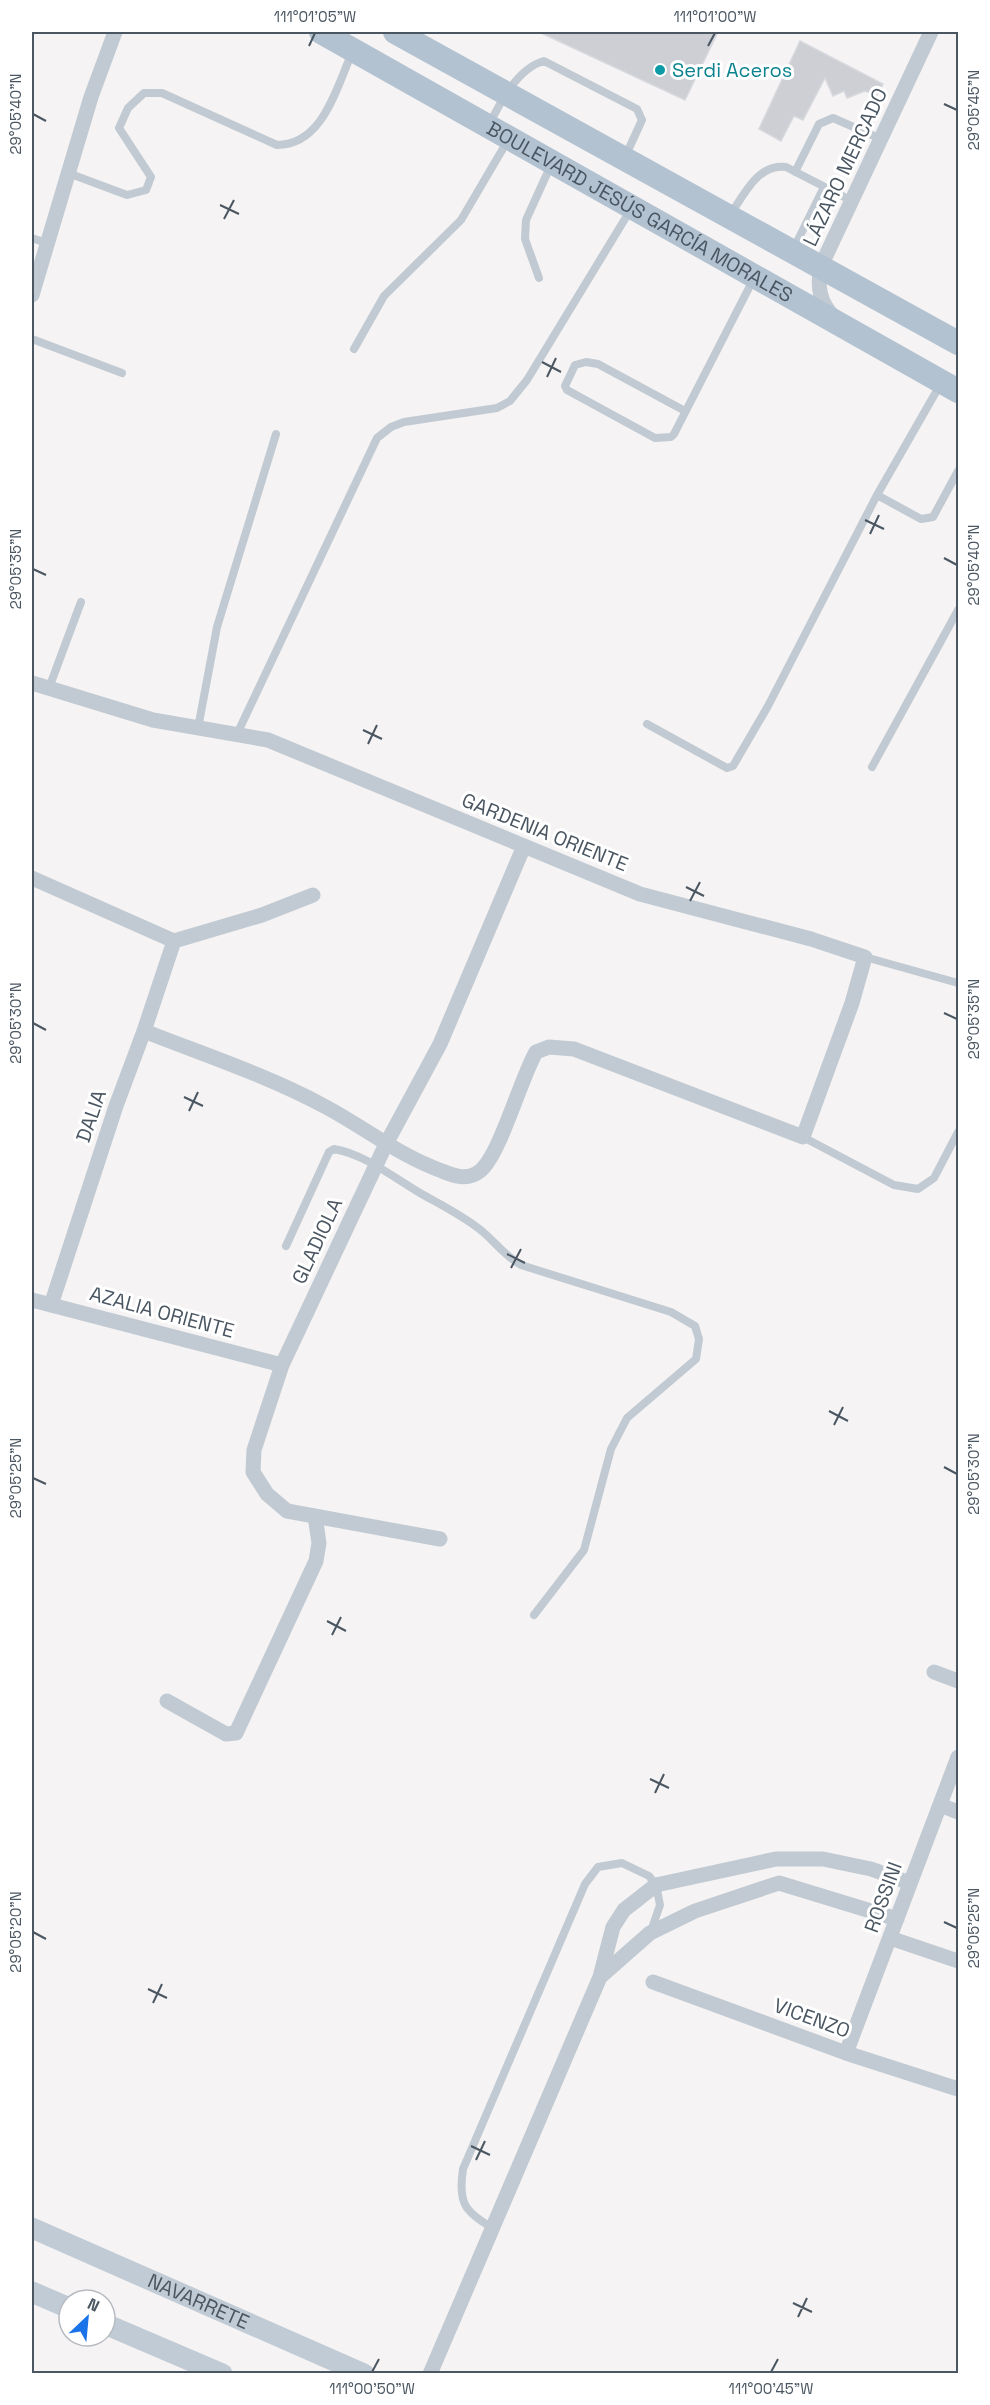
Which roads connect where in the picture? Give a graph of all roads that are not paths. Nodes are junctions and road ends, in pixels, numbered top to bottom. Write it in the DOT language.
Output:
graph roads {
  1 [pos="115,32"];
  2 [pos="321,32"];
  3 [pos="395,32"];
  4 [pos="932,32"];
  5 [pos="354,50"];
  6 [pos="506,93"];
  7 [pos="499,130"];
  8 [pos="881,139"];
  9 [pos="624,159"];
  10 [pos="553,160"];
  11 [pos="795,172"];
  12 [pos="68,173"];
  13 [pos="824,187"];
  14 [pos="852,201"];
  15 [pos="633,207"];
  16 [pos="729,216"];
  17 [pos="39,241"];
  18 [pos="793,251"];
  19 [pos="822,266"];
  20 [pos="755,275"];
  21 [pos="539,278"];
  22 [pos="32,295"];
  23 [pos="837,321"];
  24 [pos="32,339"];
  25 [pos="958,343"];
  26 [pos="354,349"];
  27 [pos="122,373"];
  28 [pos="950,386"];
  29 [pos="685,411"];
  30 [pos="276,434"];
  31 [pos="958,471"];
  32 [pos="877,495"];
  33 [pos="81,602"];
  34 [pos="958,610"];
  35 [pos="32,682"];
  36 [pos="49,688"];
  37 [pos="647,724"];
  38 [pos="198,728"];
  39 [pos="236,736"];
  40 [pos="872,767"];
  41 [pos="524,846"];
  42 [pos="32,878"];
  43 [pos="313,895"];
  44 [pos="174,941"];
  45 [pos="864,957"];
  46 [pos="958,982"];
  47 [pos="144,1031"];
  48 [pos="958,1132"];
  49 [pos="803,1137"];
  50 [pos="386,1144"];
  51 [pos="376,1166"];
  52 [pos="286,1246"];
  53 [pos="32,1300"];
  54 [pos="51,1305"];
  55 [pos="282,1365"];
  56 [pos="315,1516"];
  57 [pos="440,1539"];
  58 [pos="534,1616"];
  59 [pos="934,1672"];
  60 [pos="958,1681"];
  61 [pos="167,1701"];
  62 [pos="958,1756"];
  63 [pos="940,1805"];
  64 [pos="958,1812"];
  65 [pos="776,1859"];
  66 [pos="779,1883"];
  67 [pos="910,1883"];
  68 [pos="656,1885"];
  69 [pos="897,1919"];
  70 [pos="650,1933"];
  71 [pos="890,1938"];
  72 [pos="958,1961"];
  73 [pos="600,1977"];
  74 [pos="653,1982"];
  75 [pos="846,2053"];
  76 [pos="958,2089"];
  77 [pos="32,2228"];
  78 [pos="493,2228"];
  79 [pos="32,2292"];
  80 [pos="57,2303"];
  81 [pos="117,2329"];
  82 [pos="222,2373"];
  83 [pos="364,2373"];
  84 [pos="430,2373"];
  1 -- 12 [label="street"];
  2 -- 5 [label="main road, BOULEVARD JESÚS GARCÍA MORALES"];
  3 -- 6 [label="main road, BOULEVARD JESÚS GARCÍA MORALES"];
  4 -- 8 [label="street, LÁZARO MERCADO"];
  5 -- 7 [label="main road, BOULEVARD JESÚS GARCÍA MORALES"];
  5 -- 12 [label="lane"];
  6 -- 7 [label="lane"];
  6 -- 9 [label="main road, BOULEVARD JESÚS GARCÍA MORALES"];
  6 -- 9 [label="lane"];
  7 -- 10 [label="main road, BOULEVARD JESÚS GARCÍA MORALES"];
  7 -- 26 [label="lane"];
  8 -- 11 [label="lane"];
  8 -- 14 [label="street, LÁZARO MERCADO"];
  9 -- 16 [label="main road, BOULEVARD JESÚS GARCÍA MORALES"];
  10 -- 15 [label="main road, BOULEVARD JESÚS GARCÍA MORALES"];
  10 -- 21 [label="lane"];
  11 -- 13 [label="lane"];
  11 -- 16 [label="lane"];
  12 -- 17 [label="street"];
  13 -- 14 [label="lane"];
  13 -- 18 [label="lane"];
  14 -- 19 [label="street, LÁZARO MERCADO"];
  15 -- 20 [label="main road, BOULEVARD JESÚS GARCÍA MORALES"];
  15 -- 39 [label="lane"];
  16 -- 18 [label="main road, BOULEVARD JESÚS GARCÍA MORALES"];
  17 -- 22 [label="street"];
  18 -- 19 [label="main road, BOULEVARD JESÚS GARCÍA MORALES"];
  19 -- 23 [label="street, LÁZARO MERCADO"];
  19 -- 25 [label="main road, BOULEVARD JESÚS GARCÍA MORALES"];
  20 -- 23 [label="main road, BOULEVARD JESÚS GARCÍA MORALES"];
  20 -- 29 [label="lane"];
  23 -- 28 [label="main road, BOULEVARD JESÚS GARCÍA MORALES"];
  24 -- 27 [label="lane"];
  28 -- 32 [label="lane"];
  29 -- 29 [label="lane"];
  30 -- 38 [label="lane"];
  31 -- 32 [label="lane"];
  32 -- 37 [label="lane"];
  33 -- 36 [label="lane"];
  34 -- 40 [label="lane"];
  35 -- 36 [label="street, GARDENIA ORIENTE"];
  36 -- 38 [label="street, GARDENIA ORIENTE"];
  38 -- 39 [label="street, GARDENIA ORIENTE"];
  39 -- 41 [label="street, GARDENIA ORIENTE"];
  41 -- 45 [label="street, GARDENIA ORIENTE"];
  41 -- 50 [label="street, GLADIOLA"];
  42 -- 44 [label="street"];
  43 -- 44 [label="street"];
  44 -- 47 [label="street, DALIA"];
  45 -- 46 [label="lane"];
  45 -- 49 [label="street"];
  47 -- 50 [label="street"];
  47 -- 54 [label="street, DALIA"];
  48 -- 49 [label="lane"];
  49 -- 50 [label="street"];
  50 -- 51 [label="street, GLADIOLA"];
  51 -- 52 [label="lane"];
  51 -- 55 [label="street, GLADIOLA"];
  51 -- 58 [label="lane"];
  53 -- 54 [label="street, AZALIA ORIENTE"];
  54 -- 55 [label="street, AZALIA ORIENTE"];
  55 -- 56 [label="street, GLADIOLA"];
  56 -- 57 [label="street, GLADIOLA"];
  56 -- 61 [label="street"];
  59 -- 60 [label="street"];
  62 -- 63 [label="street, ROSSINI"];
  63 -- 64 [label="street"];
  63 -- 67 [label="street, ROSSINI"];
  65 -- 66 [label="street"];
  65 -- 67 [label="street"];
  65 -- 68 [label="street"];
  66 -- 69 [label="street"];
  66 -- 70 [label="street"];
  67 -- 69 [label="street, ROSSINI"];
  68 -- 70 [label="lane"];
  68 -- 73 [label="street"];
  68 -- 78 [label="lane"];
  69 -- 71 [label="street, ROSSINI"];
  70 -- 73 [label="street"];
  71 -- 72 [label="street"];
  71 -- 75 [label="street, ROSSINI"];
  73 -- 78 [label="street"];
  74 -- 75 [label="street, VICENZO"];
  75 -- 76 [label="street, VICENZO"];
  77 -- 83 [label="main road, NAVARRETE"];
  78 -- 84 [label="street"];
  79 -- 80 [label="main road"];
  81 -- 82 [label="main road"];
}
